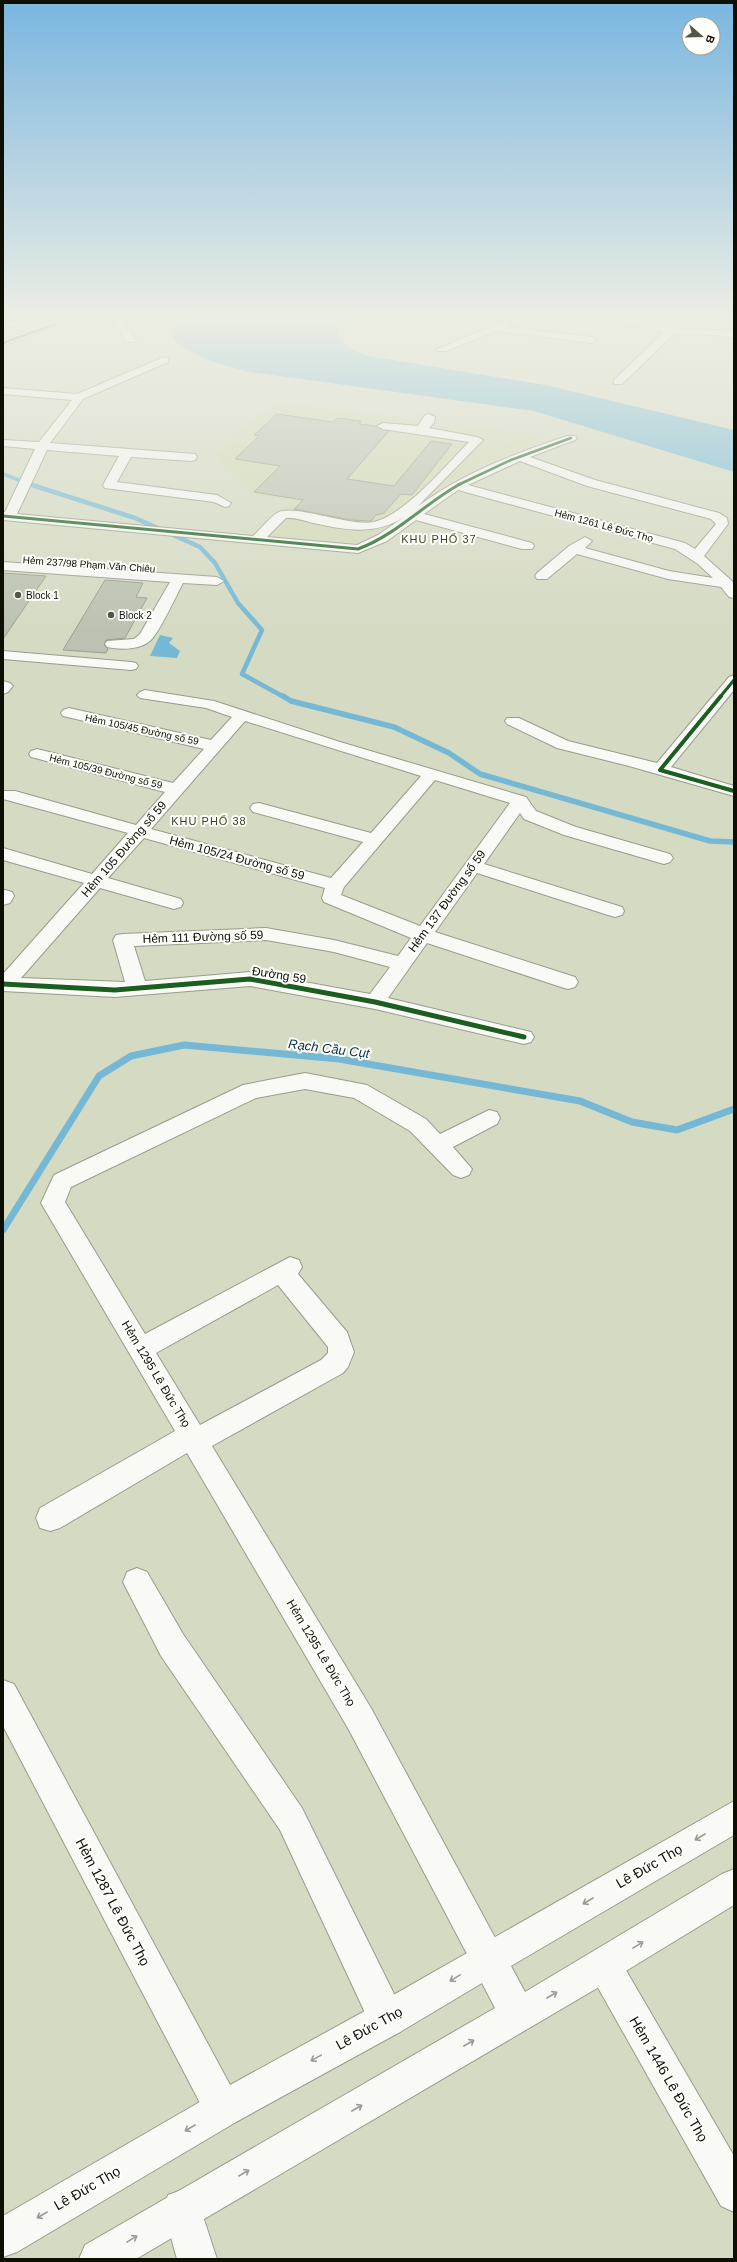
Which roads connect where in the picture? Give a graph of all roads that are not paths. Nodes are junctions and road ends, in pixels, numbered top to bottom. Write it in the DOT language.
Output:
graph roads {
  1 [pos="61,423"];
  2 [pos="428,423"];
  3 [pos="383,426"];
  4 [pos="421,430"];
  5 [pos="572,438"];
  6 [pos="3,443"];
  7 [pos="43,445"];
  8 [pos="127,453"];
  9 [pos="191,457"];
  10 [pos="520,457"];
  11 [pos="457,486"];
  12 [pos="225,503"];
  13 [pos="413,515"];
  14 [pos="5,517"];
  15 [pos="605,525"];
  16 [pos="257,540"];
  17 [pos="527,546"];
  18 [pos="574,549"];
  19 [pos="698,555"];
  20 [pos="3,558"];
  21 [pos="3,566"];
  22 [pos="177,575"];
  23 [pos="542,576"];
  24 [pos="217,581"];
  25 [pos="730,589"];
  26 [pos="112,644"];
  27 [pos="3,655"];
  28 [pos="131,666"];
  29 [pos="734,680"];
  30 [pos="3,686"];
  31 [pos="3,689"];
  32 [pos="145,695"];
  33 [pos="69,713"];
  34 [pos="243,714"];
  35 [pos="513,721"];
  36 [pos="214,746"];
  37 [pos="37,754"];
  38 [pos="660,770"];
  39 [pos="432,774"];
  40 [pos="176,789"];
  41 [pos="734,791"];
  42 [pos="9,795"];
  43 [pos="520,801"];
  44 [pos="259,808"];
  45 [pos="139,831"];
  46 [pos="376,840"];
  47 [pos="3,854"];
  48 [pos="664,858"];
  49 [pos="473,866"];
  50 [pos="95,881"];
  51 [pos="335,885"];
  52 [pos="174,903"];
  53 [pos="615,911"];
  54 [pos="423,935"];
  55 [pos="402,964"];
  56 [pos="568,982"];
  57 [pos="4,984"];
  58 [pos="136,988"];
  59 [pos="375,1002"];
  60 [pos="524,1037"];
  61 [pos="489,1118"];
  62 [pos="438,1145"];
  63 [pos="462,1169"];
  64 [pos="141,1349"];
  65 [pos="194,1438"];
  66 [pos="50,1518"];
  67 [pos="137,1582"];
  68 [pos="3,1695"];
  69 [pos="734,1817"];
  70 [pos="734,1886"];
  71 [pos="488,1959"];
  72 [pos="604,1965"];
  73 [pos="518,2014"];
  74 [pos="387,2018"];
  75 [pos="223,2109"];
  76 [pos="734,2192"];
  77 [pos="182,2209"];
  78 [pos="3,2238"];
  79 [pos="99,2259"];
  80 [pos="198,2259"];
  1 -- 7 [label="street"];
  2 -- 4 [label="street"];
  3 -- 4 [label="street"];
  4 -- 16 [label="street"];
  5 -- 10 [label="street"];
  6 -- 7 [label="street"];
  7 -- 8 [label="street"];
  7 -- 14 [label="street"];
  8 -- 9 [label="street"];
  8 -- 12 [label="street"];
  10 -- 11 [label="street"];
  10 -- 19 [label="street"];
  11 -- 13 [label="street"];
  11 -- 15 [label="street, Hẻm 1261 Lê Đức Thọ"];
  13 -- 16 [label="street"];
  13 -- 17 [label="street"];
  14 -- 16 [label="street"];
  15 -- 18 [label="street"];
  15 -- 19 [label="street, Hẻm 1261 Lê Đức Thọ"];
  18 -- 23 [label="street"];
  18 -- 25 [label="street"];
  19 -- 25 [label="street, Hẻm 1261 Lê Đức Thọ"];
  20 -- 22 [label="street, Hẻm 237/98 Phạm Văn Chiêu"];
  21 -- 22 [label="street"];
  22 -- 24 [label="street"];
  22 -- 26 [label="street"];
  27 -- 28 [label="street"];
  29 -- 38 [label="street"];
  30 -- 31 [label="street"];
  32 -- 34 [label="street"];
  33 -- 36 [label="street, Hẻm 105/45 Đường số 59"];
  34 -- 36 [label="street, Hẻm 105 Đường số 59"];
  34 -- 39 [label="street"];
  35 -- 38 [label="street"];
  36 -- 40 [label="street, Hẻm 105 Đường số 59"];
  37 -- 40 [label="street, Hẻm 105/39 Đường số 59"];
  38 -- 41 [label="street"];
  39 -- 43 [label="street"];
  39 -- 46 [label="street"];
  40 -- 45 [label="street, Hẻm 105 Đường số 59"];
  42 -- 45 [label="street, Hẻm 105/24 Đường số 59"];
  43 -- 48 [label="street"];
  43 -- 49 [label="street, Hẻm 137 Đường số 59"];
  44 -- 46 [label="street"];
  45 -- 50 [label="street, Hẻm 105 Đường số 59"];
  45 -- 51 [label="street, Hẻm 105/24 Đường số 59"];
  46 -- 51 [label="street"];
  47 -- 50 [label="street"];
  49 -- 53 [label="street"];
  49 -- 54 [label="street, Hẻm 137 Đường số 59"];
  50 -- 52 [label="street"];
  50 -- 57 [label="street, Hẻm 105 Đường số 59"];
  51 -- 54 [label="street"];
  54 -- 55 [label="street, Hẻm 137 Đường số 59"];
  54 -- 56 [label="street"];
  55 -- 58 [label="street, Hẻm 111 Đường số 59"];
  55 -- 59 [label="street, Hẻm 137 Đường số 59"];
  57 -- 58 [label="street, Đường 59"];
  58 -- 59 [label="street, Đường 59"];
  59 -- 60 [label="street, Đường 59"];
  61 -- 62 [label="street"];
  62 -- 63 [label="street, Hẻm 1295 Lê Đức Thọ"];
  62 -- 64 [label="street, Hẻm 1295 Lê Đức Thọ"];
  64 -- 65 [label="street, Hẻm 1295 Lê Đức Thọ"];
  64 -- 65 [label="street"];
  65 -- 66 [label="street"];
  65 -- 71 [label="street, Hẻm 1295 Lê Đức Thọ"];
  67 -- 74 [label="street"];
  68 -- 75 [label="street, Hẻm 1287 Lê Đức Thọ"];
  69 -- 71 [label="street, Lê Đức Thọ, one-way"];
  72 -- 70 [label="street, one-way"];
  71 -- 73 [label="street, Hẻm 1295 Lê Đức Thọ"];
  71 -- 74 [label="street, Lê Đức Thọ, one-way"];
  73 -- 72 [label="street, one-way"];
  72 -- 76 [label="street, Hẻm 1446 Lê Đức Thọ"];
  77 -- 73 [label="street, one-way"];
  74 -- 75 [label="street, Lê Đức Thọ, one-way"];
  75 -- 78 [label="street, Lê Đức Thọ, one-way"];
  79 -- 77 [label="street, one-way"];
  77 -- 80 [label="street"];
}
